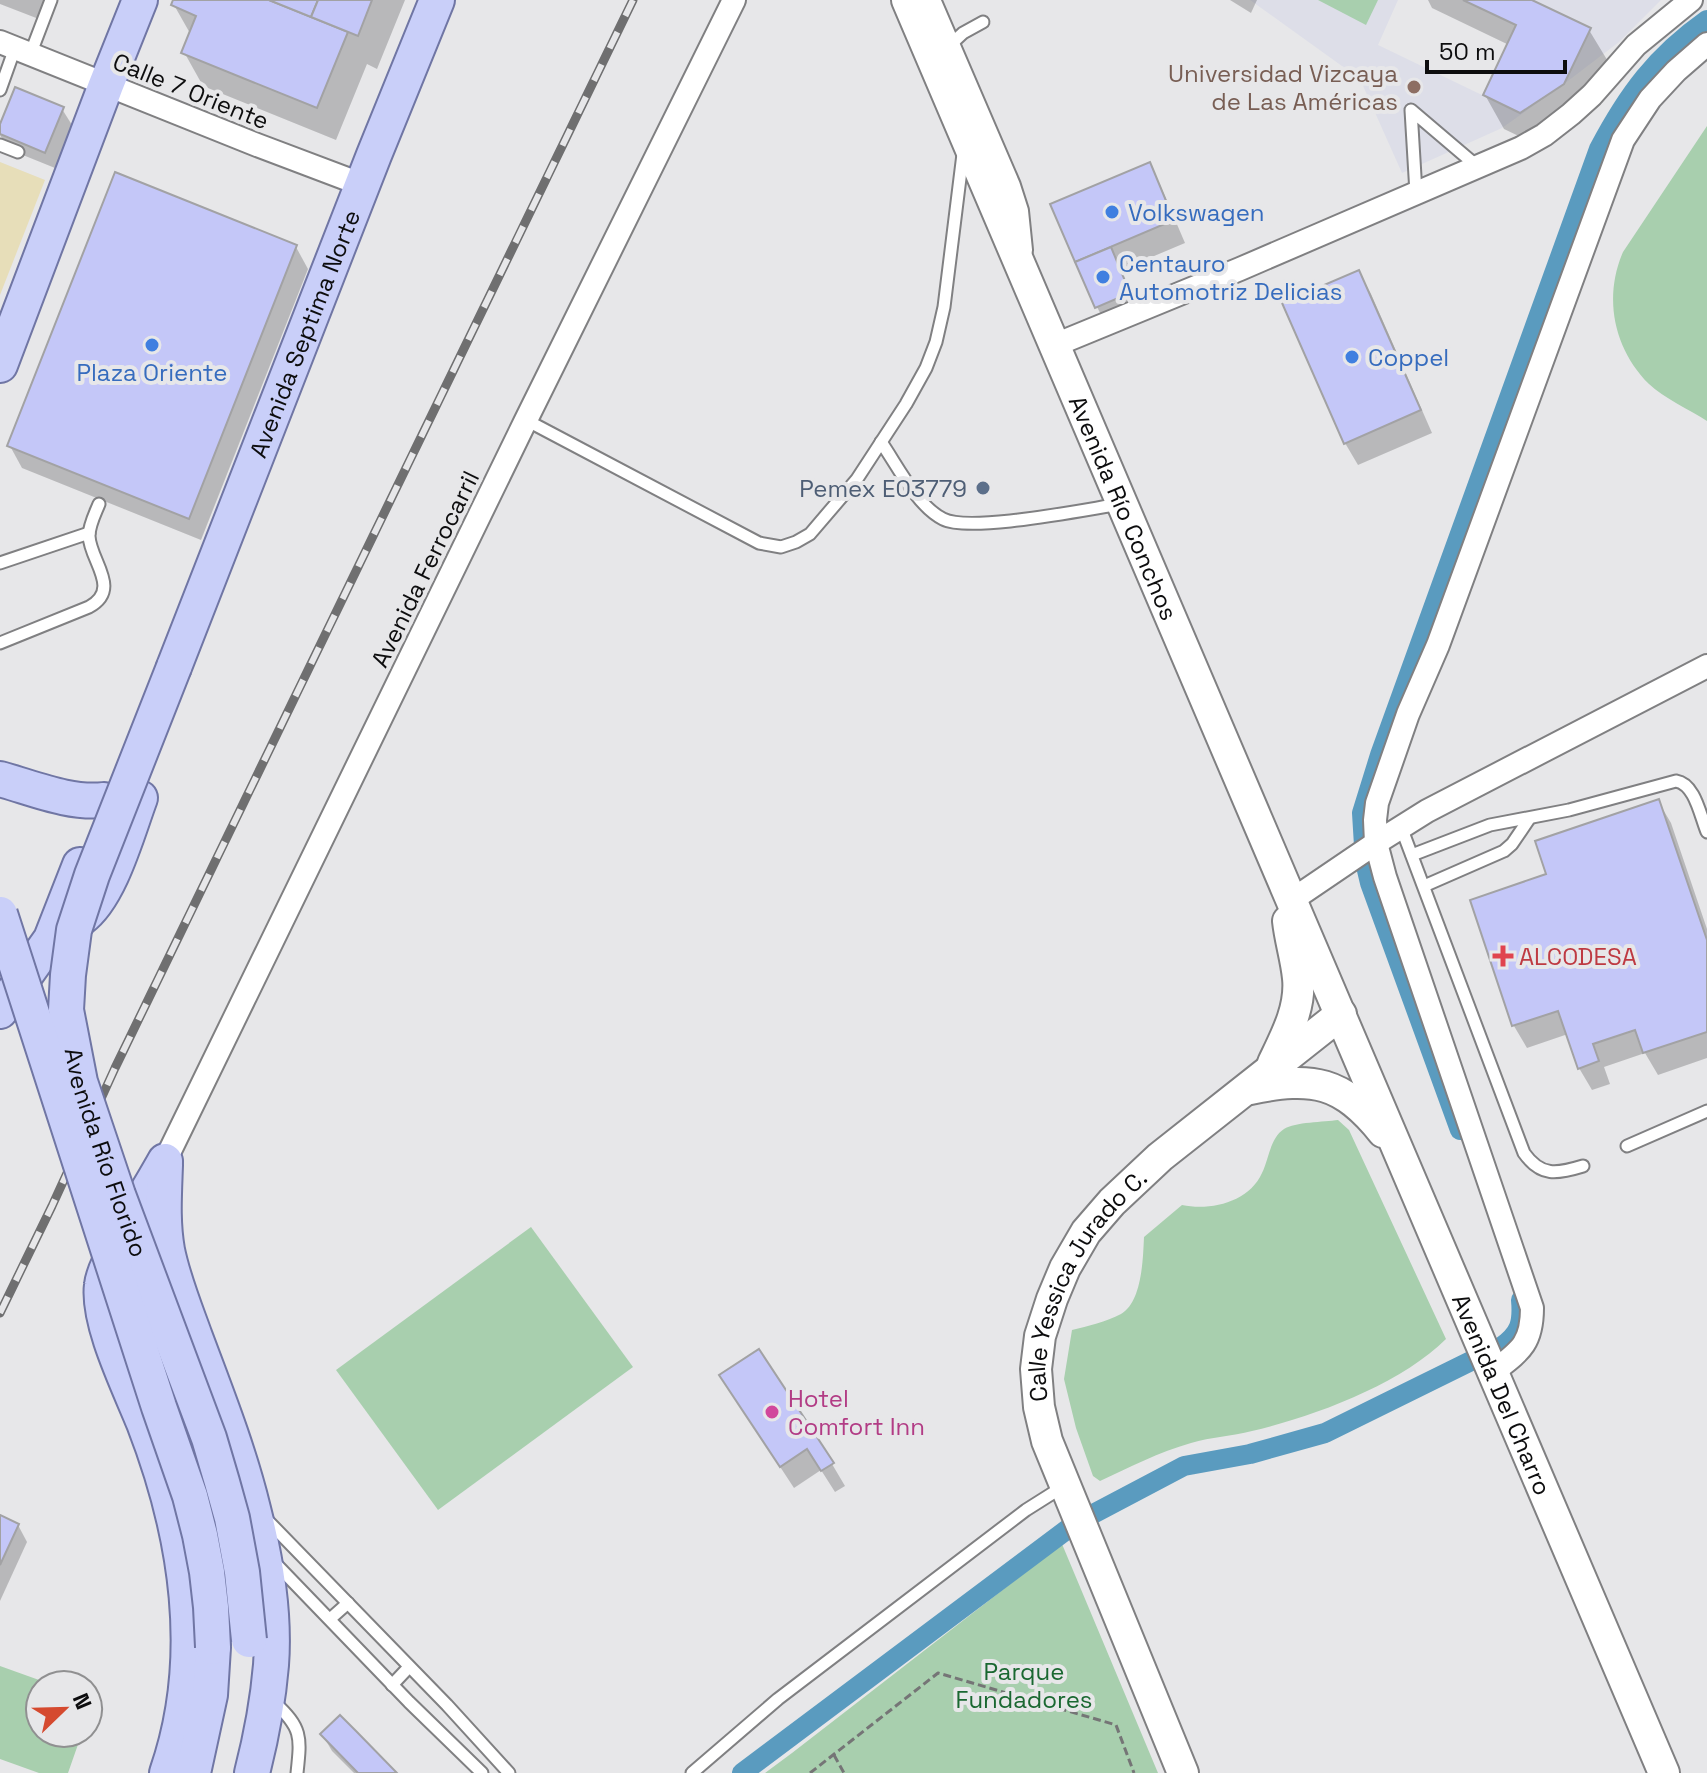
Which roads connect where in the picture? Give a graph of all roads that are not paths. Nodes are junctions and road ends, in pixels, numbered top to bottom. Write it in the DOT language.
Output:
graph roads {
  1 [pos="51,0"];
  2 [pos="140,0"];
  3 [pos="437,0"];
  4 [pos="734,0"];
  5 [pos="907,0"];
  6 [pos="929,0"];
  7 [pos="1691,0"];
  8 [pos="983,22"];
  9 [pos="1707,44"];
  10 [pos="949,46"];
  11 [pos="15,48"];
  12 [pos="106,85"];
  13 [pos="0,90"];
  14 [pos="965,135"];
  15 [pos="0,145"];
  16 [pos="18,152"];
  17 [pos="1478,167"];
  18 [pos="363,185"];
  19 [pos="1416,194"];
  20 [pos="1022,267"];
  21 [pos="1055,345"];
  22 [pos="0,365"];
  23 [pos="526,420"];
  24 [pos="881,442"];
  25 [pos="1122,503"];
  26 [pos="99,504"];
  27 [pos="89,533"];
  28 [pos="0,563"];
  29 [pos="200,600"];
  30 [pos="0,643"];
  31 [pos="1707,666"];
  32 [pos="174,667"];
  33 [pos="0,779"];
  34 [pos="104,800"];
  35 [pos="1529,819"];
  36 [pos="1401,826"];
  37 [pos="1707,832"];
  38 [pos="1369,847"];
  39 [pos="1412,855"];
  40 [pos="1424,886"];
  41 [pos="1287,888"];
  42 [pos="0,914"];
  43 [pos="0,938"];
  44 [pos="51,939"];
  45 [pos="2,1008"];
  46 [pos="1341,1014"];
  47 [pos="1268,1071"];
  48 [pos="1244,1090"];
  49 [pos="1707,1111"];
  50 [pos="1627,1146"];
  51 [pos="1399,1151"];
  52 [pos="165,1161"];
  53 [pos="1583,1166"];
  54 [pos="180,1296"];
  55 [pos="111,1338"];
  56 [pos="1493,1372"];
  57 [pos="253,1507"];
  58 [pos="1074,1510"];
  59 [pos="262,1549"];
  60 [pos="348,1603"];
  61 [pos="330,1619"];
  62 [pos="409,1667"];
  63 [pos="392,1685"];
  64 [pos="267,1697"];
  65 [pos="473,1733"];
  66 [pos="457,1749"];
  67 [pos="167,1773"];
  68 [pos="193,1773"];
  69 [pos="232,1773"];
  70 [pos="252,1773"];
  71 [pos="297,1773"];
  72 [pos="482,1773"];
  73 [pos="509,1773"];
  74 [pos="692,1773"];
  75 [pos="1183,1773"];
  76 [pos="1664,1773"];
  1 -- 11 [label="lane"];
  2 -- 12 [label="main road"];
  3 -- 18 [label="main road, Avenida Septima Norte"];
  4 -- 23 [label="street, Avenida Ferrocarril"];
  5 -- 14 [label="main road, Avenida Río Conchos"];
  6 -- 10 [label="street"];
  7 -- 17 [label="street"];
  8 -- 10 [label="lane"];
  9 -- 38 [label="street"];
  10 -- 20 [label="street"];
  11 -- 12 [label="street, Calle 7 Oriente"];
  11 -- 13 [label="lane"];
  12 -- 18 [label="street, Calle 7 Oriente"];
  12 -- 22 [label="main road"];
  14 -- 20 [label="main road, Avenida Río Conchos"];
  14 -- 24 [label="lane"];
  15 -- 16 [label="lane"];
  17 -- 19 [label="street"];
  17 -- 19 [label="lane"];
  18 -- 29 [label="main road, Avenida Septima Norte"];
  19 -- 21 [label="street"];
  20 -- 21 [label="main road, Avenida Río Conchos"];
  21 -- 25 [label="main road, Avenida Río Conchos"];
  23 -- 24 [label="lane"];
  23 -- 52 [label="street, Avenida Ferrocarril"];
  24 -- 25 [label="lane"];
  25 -- 41 [label="main road, Avenida Río Conchos"];
  26 -- 27 [label="lane"];
  27 -- 28 [label="lane"];
  27 -- 30 [label="lane"];
  29 -- 32 [label="main road, Avenida Septima Norte"];
  29 -- 34 [label="main road"];
  29 -- 44 [label="main road"];
  31 -- 36 [label="street"];
  32 -- 69 [label="main road, Avenida Río Florido, bridge"];
  33 -- 34 [label="main road"];
  34 -- 44 [label="main road"];
  35 -- 37 [label="lane"];
  35 -- 39 [label="lane"];
  35 -- 40 [label="lane"];
  36 -- 38 [label="street"];
  36 -- 39 [label="lane"];
  38 -- 41 [label="street"];
  38 -- 56 [label="street"];
  39 -- 40 [label="lane"];
  40 -- 53 [label="lane"];
  41 -- 46 [label="main road, Avenida Río Conchos"];
  41 -- 47 [label="main road"];
  42 -- 68 [label="main road, Avenida Río Florido, bridge"];
  43 -- 44 [label="main road"];
  44 -- 45 [label="main road"];
  46 -- 47 [label="main road, Calle Yessica Jurado C."];
  46 -- 51 [label="main road, Avenida Del Charro"];
  47 -- 48 [label="main road, Calle Yessica Jurado C."];
  48 -- 51 [label="main road"];
  48 -- 58 [label="main road, Calle Yessica Jurado C."];
  49 -- 50 [label="lane"];
  51 -- 56 [label="main road, Avenida Del Charro"];
  52 -- 54 [label="main road"];
  52 -- 55 [label="main road"];
  54 -- 55 [label="main road"];
  54 -- 57 [label="main road"];
  55 -- 67 [label="main road"];
  56 -- 76 [label="main road, Avenida Del Charro"];
  57 -- 59 [label="main road"];
  57 -- 60 [label="lane"];
  58 -- 74 [label="lane"];
  58 -- 75 [label="main road, Calle Yessica Jurado C."];
  59 -- 61 [label="lane"];
  59 -- 64 [label="main road"];
  60 -- 61 [label="lane"];
  60 -- 62 [label="lane"];
  61 -- 63 [label="lane"];
  62 -- 63 [label="lane"];
  62 -- 65 [label="lane"];
  63 -- 66 [label="lane"];
  64 -- 70 [label="main road"];
  64 -- 71 [label="lane"];
  65 -- 66 [label="lane"];
  65 -- 73 [label="lane"];
  66 -- 72 [label="lane"];
}
